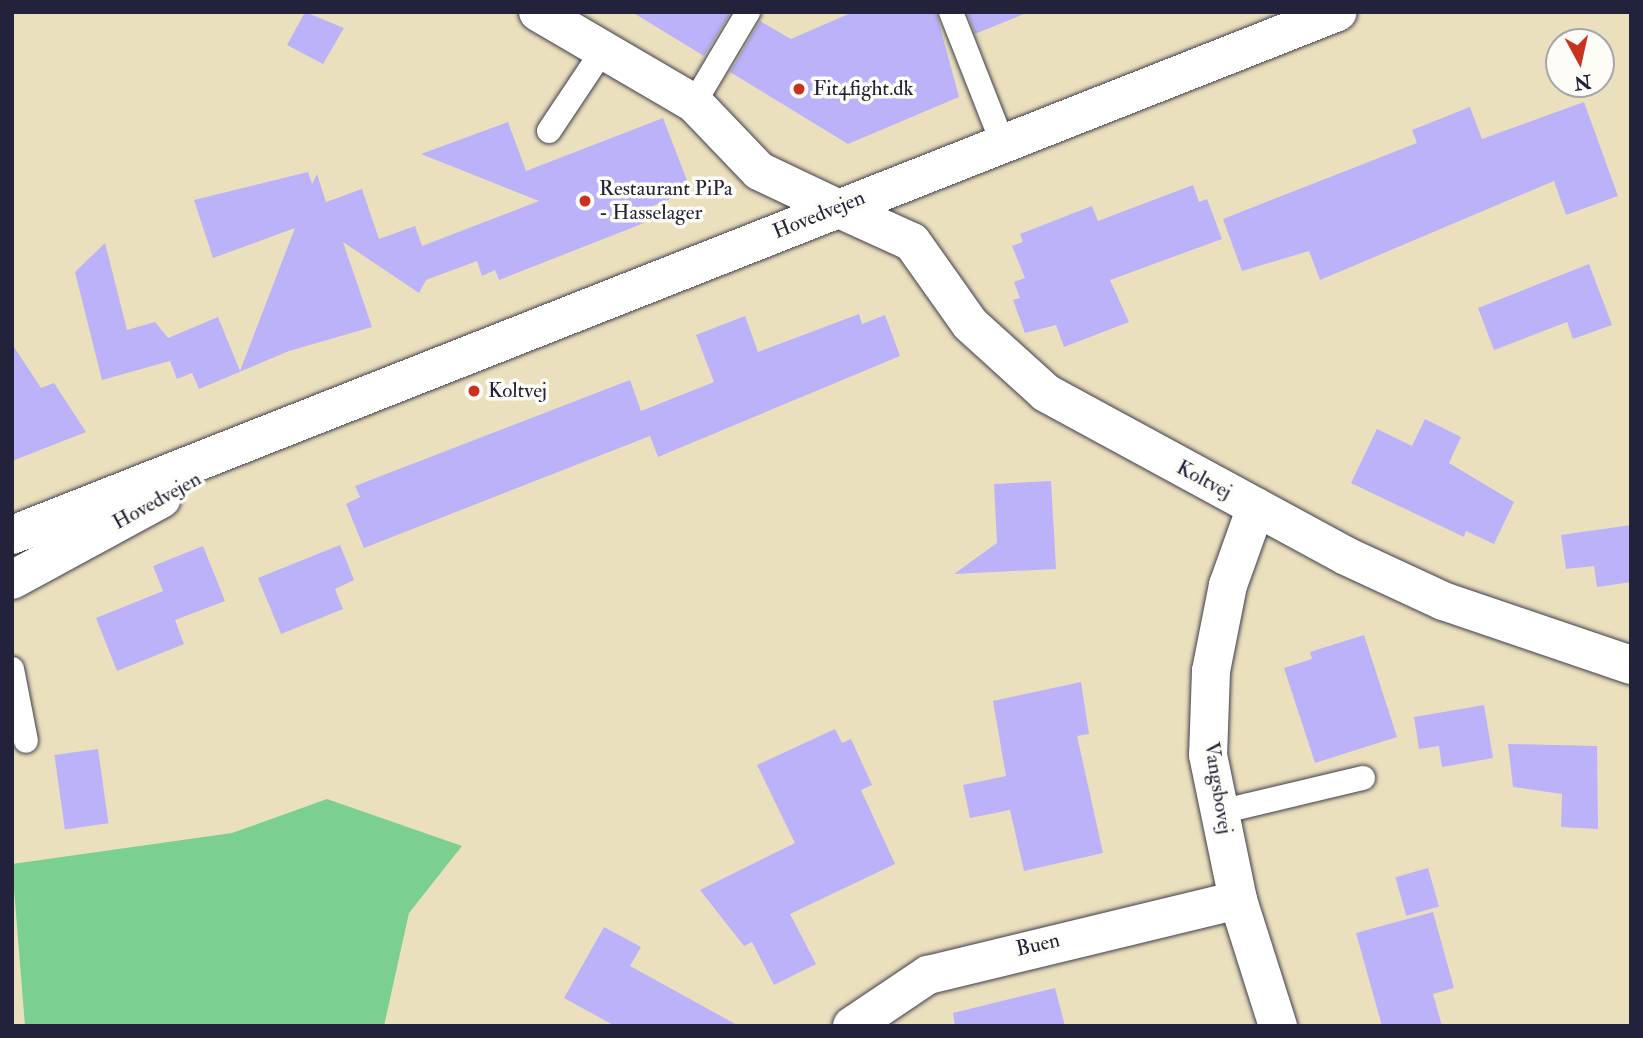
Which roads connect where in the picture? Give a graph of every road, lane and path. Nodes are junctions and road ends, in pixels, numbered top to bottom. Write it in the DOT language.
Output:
graph roads {
  1 [pos="538,12"];
  2 [pos="748,12"];
  3 [pos="951,12"];
  4 [pos="1338,12"];
  5 [pos="603,50"];
  6 [pos="694,103"];
  7 [pos="549,131"];
  8 [pos="1003,144"];
  9 [pos="837,208"];
  10 [pos="301,422"];
  11 [pos="1256,507"];
  12 [pos="12,535"];
  13 [pos="12,580"];
  14 [pos="1631,665"];
  15 [pos="12,669"];
  16 [pos="26,741"];
  17 [pos="1363,778"];
  18 [pos="1220,812"];
  19 [pos="1238,900"];
  20 [pos="852,1026"];
  21 [pos="1278,1026"];
  1 -- 5 [label="street, Koltvej"];
  2 -- 6 [label="lane"];
  3 -- 8 [label="lane"];
  4 -- 8 [label="street, Hovedvejen"];
  5 -- 6 [label="street, Koltvej"];
  5 -- 7 [label="lane"];
  6 -- 9 [label="street, Koltvej"];
  8 -- 9 [label="street, Hovedvejen"];
  9 -- 10 [label="street, Hovedvejen"];
  9 -- 11 [label="street, Koltvej"];
  10 -- 12 [label="street, Hovedvejen"];
  10 -- 13 [label="street, Hovedvejen"];
  11 -- 14 [label="street, Koltvej"];
  11 -- 18 [label="street, Vangsbovej"];
  15 -- 16 [label="lane"];
  17 -- 18 [label="lane"];
  18 -- 19 [label="street, Vangsbovej"];
  19 -- 20 [label="street, Buen"];
  19 -- 21 [label="street, Vangsbovej"];
}
